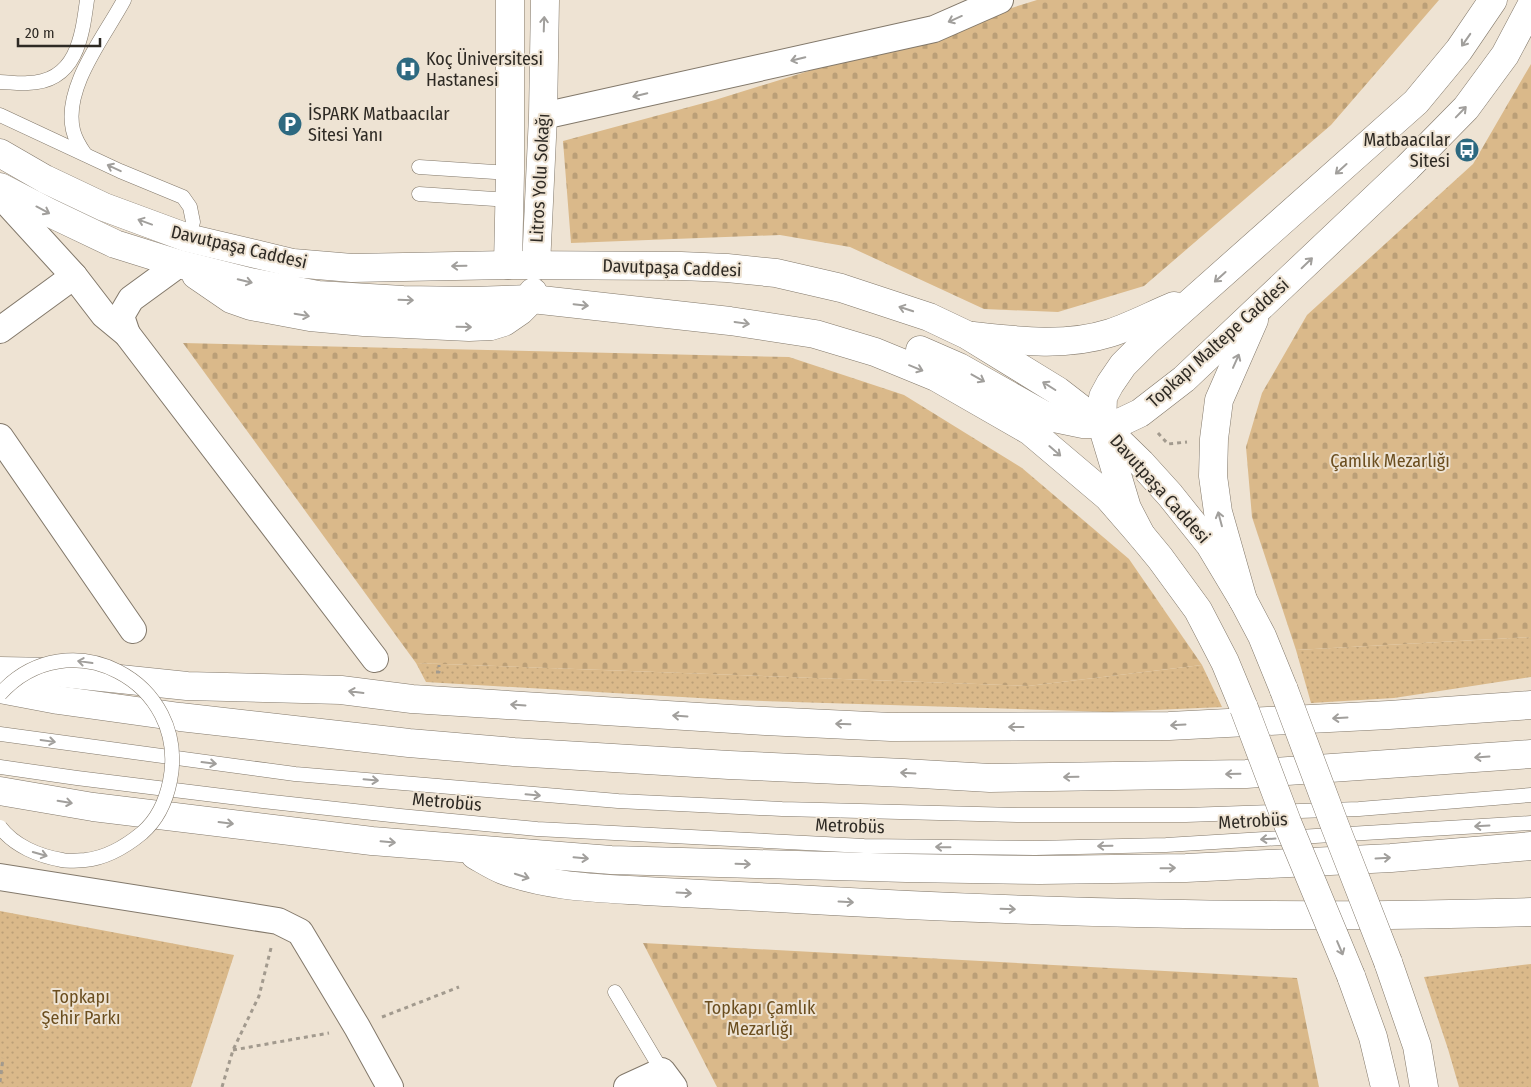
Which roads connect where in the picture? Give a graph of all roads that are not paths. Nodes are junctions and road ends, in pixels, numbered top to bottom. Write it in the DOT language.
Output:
graph roads {
  1 [pos="87,0"];
  2 [pos="124,0"];
  3 [pos="510,0"];
  4 [pos="545,0"];
  5 [pos="1000,0"];
  6 [pos="1493,0"];
  7 [pos="1531,6"];
  8 [pos="0,82"];
  9 [pos="0,115"];
  10 [pos="543,116"];
  11 [pos="0,153"];
  12 [pos="85,154"];
  13 [pos="419,167"];
  14 [pos="510,173"];
  15 [pos="0,187"];
  16 [pos="419,194"];
  17 [pos="0,195"];
  18 [pos="510,200"];
  19 [pos="188,238"];
  20 [pos="179,264"];
  21 [pos="508,265"];
  22 [pos="536,266"];
  23 [pos="74,276"];
  24 [pos="1198,296"];
  25 [pos="519,300"];
  26 [pos="1259,308"];
  27 [pos="0,330"];
  28 [pos="127,334"];
  29 [pos="815,334"];
  30 [pos="967,335"];
  31 [pos="1102,425"];
  32 [pos="0,436"];
  33 [pos="1141,535"];
  34 [pos="1243,600"];
  35 [pos="133,630"];
  36 [pos="375,658"];
  37 [pos="0,671"];
  38 [pos="0,689"];
  39 [pos="0,694"];
  40 [pos="1531,705"];
  41 [pos="0,734"];
  42 [pos="1531,754"];
  43 [pos="0,767"];
  44 [pos="0,791"];
  45 [pos="1531,795"];
  46 [pos="1531,823"];
  47 [pos="0,827"];
  48 [pos="1531,846"];
  49 [pos="462,848"];
  50 [pos="0,877"];
  51 [pos="1531,912"];
  52 [pos="615,992"];
  53 [pos="668,1079"];
  54 [pos="390,1087"];
  55 [pos="628,1087"];
  56 [pos="1385,1087"];
  57 [pos="1424,1087"];
  1 -- 8 [label="lane"];
  2 -- 12 [label="lane"];
  3 -- 14 [label="main road, Litros Yolu Sokağı"];
  10 -- 4 [label="main road, Litros Yolu Sokağı, one-way"];
  5 -- 10 [label="street, one-way"];
  6 -- 24 [label="main road, one-way"];
  26 -- 7 [label="main road, Topkapı Maltepe Caddesi, one-way"];
  9 -- 12 [label="lane"];
  10 -- 22 [label="main road, Litros Yolu Sokağı"];
  19 -- 11 [label="main road, Davutpaşa Caddesi, one-way"];
  19 -- 12 [label="lane, one-way"];
  13 -- 14 [label="lane"];
  14 -- 18 [label="main road, Litros Yolu Sokağı"];
  15 -- 20 [label="main road, Davutpaşa Caddesi, one-way"];
  16 -- 18 [label="lane"];
  17 -- 23 [label="street"];
  18 -- 21 [label="main road, Litros Yolu Sokağı"];
  21 -- 19 [label="main road, Davutpaşa Caddesi, one-way"];
  20 -- 25 [label="main road, Davutpaşa Caddesi, one-way"];
  20 -- 28 [label="street"];
  21 -- 22 [label="main road, Davutpaşa Caddesi"];
  21 -- 25 [label="main road, Litros Yolu Sokağı"];
  22 -- 25 [label="main road, Litros Yolu Sokağı"];
  30 -- 22 [label="main road, Davutpaşa Caddesi, one-way"];
  23 -- 27 [label="street"];
  23 -- 28 [label="street"];
  24 -- 30 [label="main road"];
  24 -- 31 [label="main road"];
  25 -- 29 [label="main road, Davutpaşa Caddesi, one-way"];
  26 -- 31 [label="main road, Topkapı Maltepe Caddesi"];
  34 -- 26 [label="main road, one-way"];
  28 -- 36 [label="street"];
  29 -- 31 [label="main road, Topkapı Maltepe Caddesi, one-way"];
  29 -- 33 [label="main road, Davutpaşa Caddesi, one-way"];
  31 -- 30 [label="main road, Davutpaşa Caddesi, one-way"];
  31 -- 33 [label="main road"];
  31 -- 34 [label="main road, Davutpaşa Caddesi"];
  32 -- 35 [label="street"];
  33 -- 56 [label="main road, one-way, bridge"];
  34 -- 57 [label="main road, bridge"];
  40 -- 37 [label="main road, one-way"];
  42 -- 38 [label="main road, one-way"];
  47 -- 39 [label="lane, one-way, bridge"];
  41 -- 45 [label="lane, Metrobüs, one-way"];
  46 -- 43 [label="lane, Metrobüs, one-way"];
  44 -- 49 [label="main road, one-way"];
  49 -- 48 [label="main road, one-way"];
  49 -- 51 [label="main road, one-way"];
  50 -- 54 [label="street"];
  52 -- 53 [label="lane"];
  53 -- 55 [label="street"];
}
